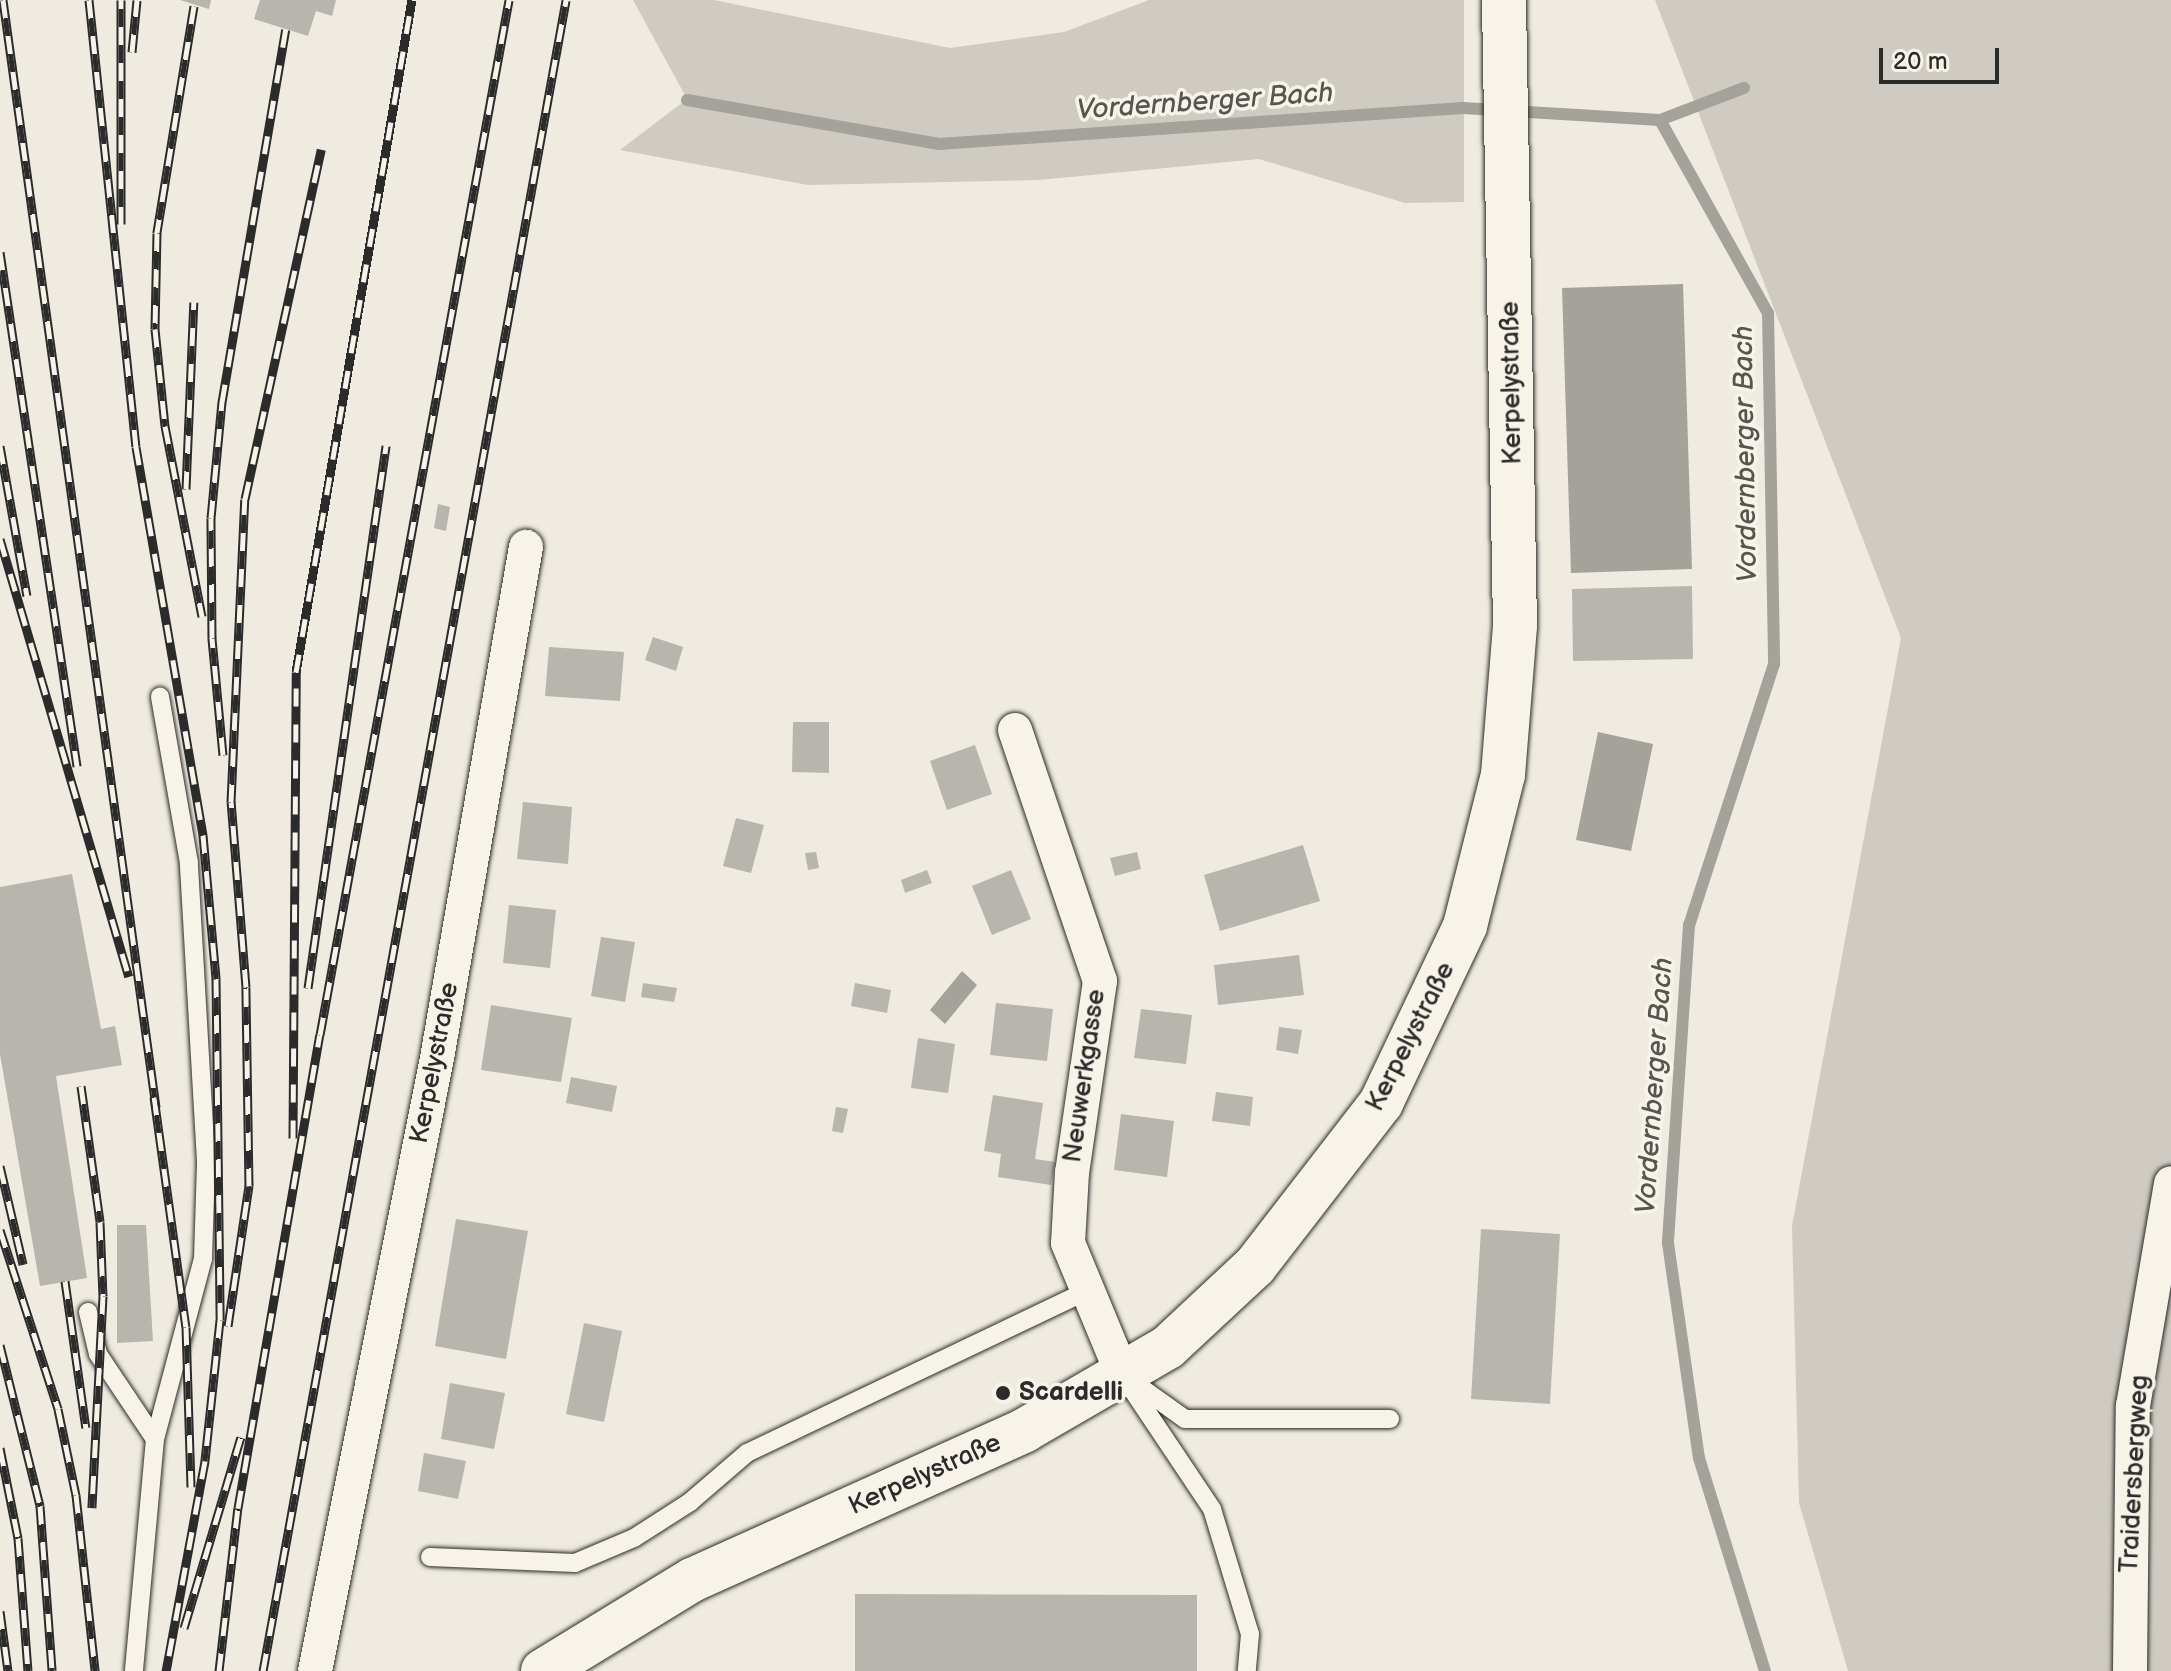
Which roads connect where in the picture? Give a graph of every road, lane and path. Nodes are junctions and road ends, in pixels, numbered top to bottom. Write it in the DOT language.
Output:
graph roads {
  1 [pos="1504,10"];
  2 [pos="526,547"];
  3 [pos="160,697"];
  4 [pos="1015,730"];
  5 [pos="2171,1183"];
  6 [pos="1086,1291"];
  7 [pos="88,1312"];
  8 [pos="1123,1376"];
  9 [pos="1390,1419"];
  10 [pos="155,1439"];
  11 [pos="430,1557"];
  12 [pos="134,1671"];
  13 [pos="315,1671"];
  14 [pos="543,1671"];
  15 [pos="1247,1671"];
  16 [pos="2130,1671"];
  1 -- 8 [label="main road, Kerpelystraße"];
  2 -- 13 [label="street, Kerpelystraße"];
  3 -- 10 [label="lane"];
  4 -- 6 [label="street, Neuwerkgasse"];
  5 -- 16 [label="street, Traidersbergweg"];
  6 -- 8 [label="street, Neuwerkgasse"];
  6 -- 11 [label="lane"];
  7 -- 10 [label="lane"];
  8 -- 9 [label="lane"];
  8 -- 14 [label="main road, Kerpelystraße"];
  8 -- 15 [label="lane"];
  10 -- 12 [label="lane"];
}
